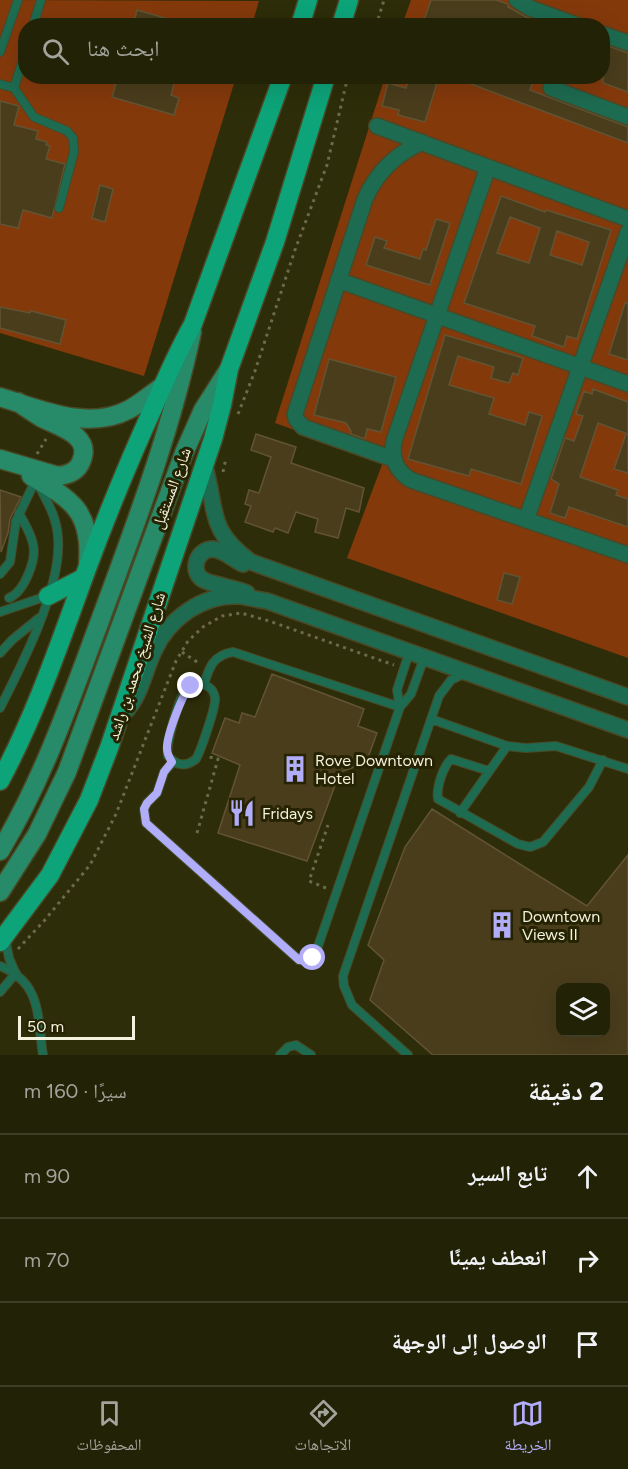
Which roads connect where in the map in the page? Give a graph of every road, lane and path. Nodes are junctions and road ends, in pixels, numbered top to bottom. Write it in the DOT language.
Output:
graph roads {
  1 [pos="18,0"];
  2 [pos="41,0"];
  3 [pos="309,0"];
  4 [pos="349,0"];
  5 [pos="384,0"];
  6 [pos="517,0"];
  7 [pos="35,18"];
  8 [pos="303,18"];
  9 [pos="343,18"];
  10 [pos="378,18"];
  11 [pos="557,18"];
  12 [pos="3,31"];
  13 [pos="610,36"];
  14 [pos="628,42"];
  15 [pos="0,52"];
  16 [pos="18,75"];
  17 [pos="0,84"];
  18 [pos="280,84"];
  19 [pos="324,84"];
  20 [pos="346,84"];
  21 [pos="14,88"];
  22 [pos="551,88"];
  23 [pos="628,117"];
  24 [pos="377,126"];
  25 [pos="422,142"];
  26 [pos="488,167"];
  27 [pos="59,208"];
  28 [pos="628,219"];
  29 [pos="628,232"];
  30 [pos="338,280"];
  31 [pos="437,315"];
  32 [pos="193,324"];
  33 [pos="580,367"];
  34 [pos="229,369"];
  35 [pos="628,384"];
  36 [pos="163,386"];
  37 [pos="0,397"];
  38 [pos="18,402"];
  39 [pos="236,420"];
  40 [pos="54,424"];
  41 [pos="228,449"];
  42 [pos="0,459"];
  43 [pos="393,459"];
  44 [pos="204,464"];
  45 [pos="32,474"];
  46 [pos="222,478"];
  47 [pos="19,513"];
  48 [pos="526,520"];
  49 [pos="628,555"];
  50 [pos="86,572"];
  51 [pos="278,573"];
  52 [pos="0,574"];
  53 [pos="48,596"];
  54 [pos="9,598"];
  55 [pos="267,601"];
  56 [pos="0,612"];
  57 [pos="40,617"];
  58 [pos="182,652"];
  59 [pos="0,653"];
  60 [pos="409,653"];
  61 [pos="424,658"];
  62 [pos="208,671"];
  63 [pos="467,673"];
  64 [pos="204,684"];
  65 [pos="628,697"];
  66 [pos="400,707"];
  67 [pos="0,708"];
  68 [pos="119,717"];
  69 [pos="431,719"];
  70 [pos="628,730"];
  71 [pos="507,746"];
  72 [pos="199,754"];
  73 [pos="603,760"];
  74 [pos="172,762"];
  75 [pos="628,769"];
  76 [pos="489,771"];
  77 [pos="0,781"];
  78 [pos="460,813"];
  79 [pos="328,825"];
  80 [pos="197,833"];
  81 [pos="0,851"];
  82 [pos="337,891"];
  83 [pos="0,892"];
  84 [pos="3,939"];
  85 [pos="0,966"];
  86 [pos="16,973"];
  87 [pos="0,992"];
  88 [pos="43,1055"];
  89 [pos="280,1055"];
  90 [pos="312,1055"];
  91 [pos="408,1055"];
  1 -- 12 [label="lane"];
  2 -- 7 [label="lane"];
  3 -- 8 [label="main road"];
  4 -- 9 [label="main road"];
  5 -- 10 [label="path"];
  6 -- 11 [label="street"];
  12 -- 15 [label="lane"];
  13 -- 14 [label="street"];
  16 -- 21 [label="lane"];
  17 -- 21 [label="lane"];
  18 -- 32 [label="main road, شارع المستقبل"];
  19 -- 34 [label="main road, شارع المستقبل"];
  20 -- 39 [label="path"];
  21 -- 27 [label="lane"];
  22 -- 23 [label="street"];
  24 -- 25 [label="street"];
  25 -- 26 [label="street"];
  25 -- 30 [label="street"];
  26 -- 28 [label="street"];
  26 -- 31 [label="street"];
  29 -- 33 [label="street"];
  30 -- 31 [label="street"];
  30 -- 43 [label="street"];
  31 -- 33 [label="street"];
  31 -- 43 [label="street"];
  32 -- 36 [label="main road"];
  32 -- 81 [label="main road, شارع المستقبل"];
  33 -- 35 [label="street"];
  33 -- 48 [label="street"];
  34 -- 44 [label="main road, شارع الشيخ محمد بن راشد"];
  34 -- 83 [label="main road, شارع المستقبل"];
  36 -- 38 [label="main road"];
  36 -- 50 [label="main road"];
  37 -- 38 [label="main road"];
  38 -- 40 [label="main road"];
  40 -- 45 [label="path"];
  40 -- 45 [label="main road"];
  41 -- 46 [label="path"];
  42 -- 45 [label="main road"];
  43 -- 48 [label="street"];
  44 -- 51 [label="street"];
  44 -- 68 [label="main road, شارع الشيخ محمد بن راشد"];
  45 -- 47 [label="lane"];
  45 -- 50 [label="main road"];
  45 -- 53 [label="lane"];
  47 -- 52 [label="lane"];
  47 -- 54 [label="lane"];
  48 -- 49 [label="street"];
  50 -- 53 [label="main road"];
  50 -- 77 [label="main road"];
  51 -- 55 [label="street"];
  51 -- 65 [label="street"];
  53 -- 56 [label="lane"];
  53 -- 57 [label="lane"];
  55 -- 60 [label="street"];
  55 -- 68 [label="street"];
  57 -- 59 [label="lane"];
  57 -- 67 [label="lane"];
  58 -- 62 [label="path"];
  60 -- 61 [label="street"];
  60 -- 66 [label="lane"];
  61 -- 63 [label="street"];
  61 -- 66 [label="lane"];
  62 -- 64 [label="lane"];
  62 -- 66 [label="lane"];
  63 -- 69 [label="lane"];
  63 -- 70 [label="street"];
  64 -- 72 [label="lane"];
  64 -- 74 [label="lane"];
  66 -- 82 [label="lane"];
  68 -- 84 [label="main road, شارع الشيخ محمد بن راشد"];
  69 -- 71 [label="lane"];
  69 -- 91 [label="lane"];
  71 -- 73 [label="lane"];
  71 -- 76 [label="lane"];
  72 -- 74 [label="lane"];
  72 -- 80 [label="path"];
  73 -- 75 [label="lane"];
  73 -- 78 [label="lane"];
  74 -- 82 [label="lane"];
  76 -- 78 [label="lane"];
  76 -- 78 [label="lane"];
  79 -- 82 [label="path"];
  84 -- 86 [label="lane"];
  85 -- 86 [label="lane"];
  86 -- 87 [label="lane"];
  86 -- 88 [label="lane"];
  89 -- 90 [label="lane"];
}
